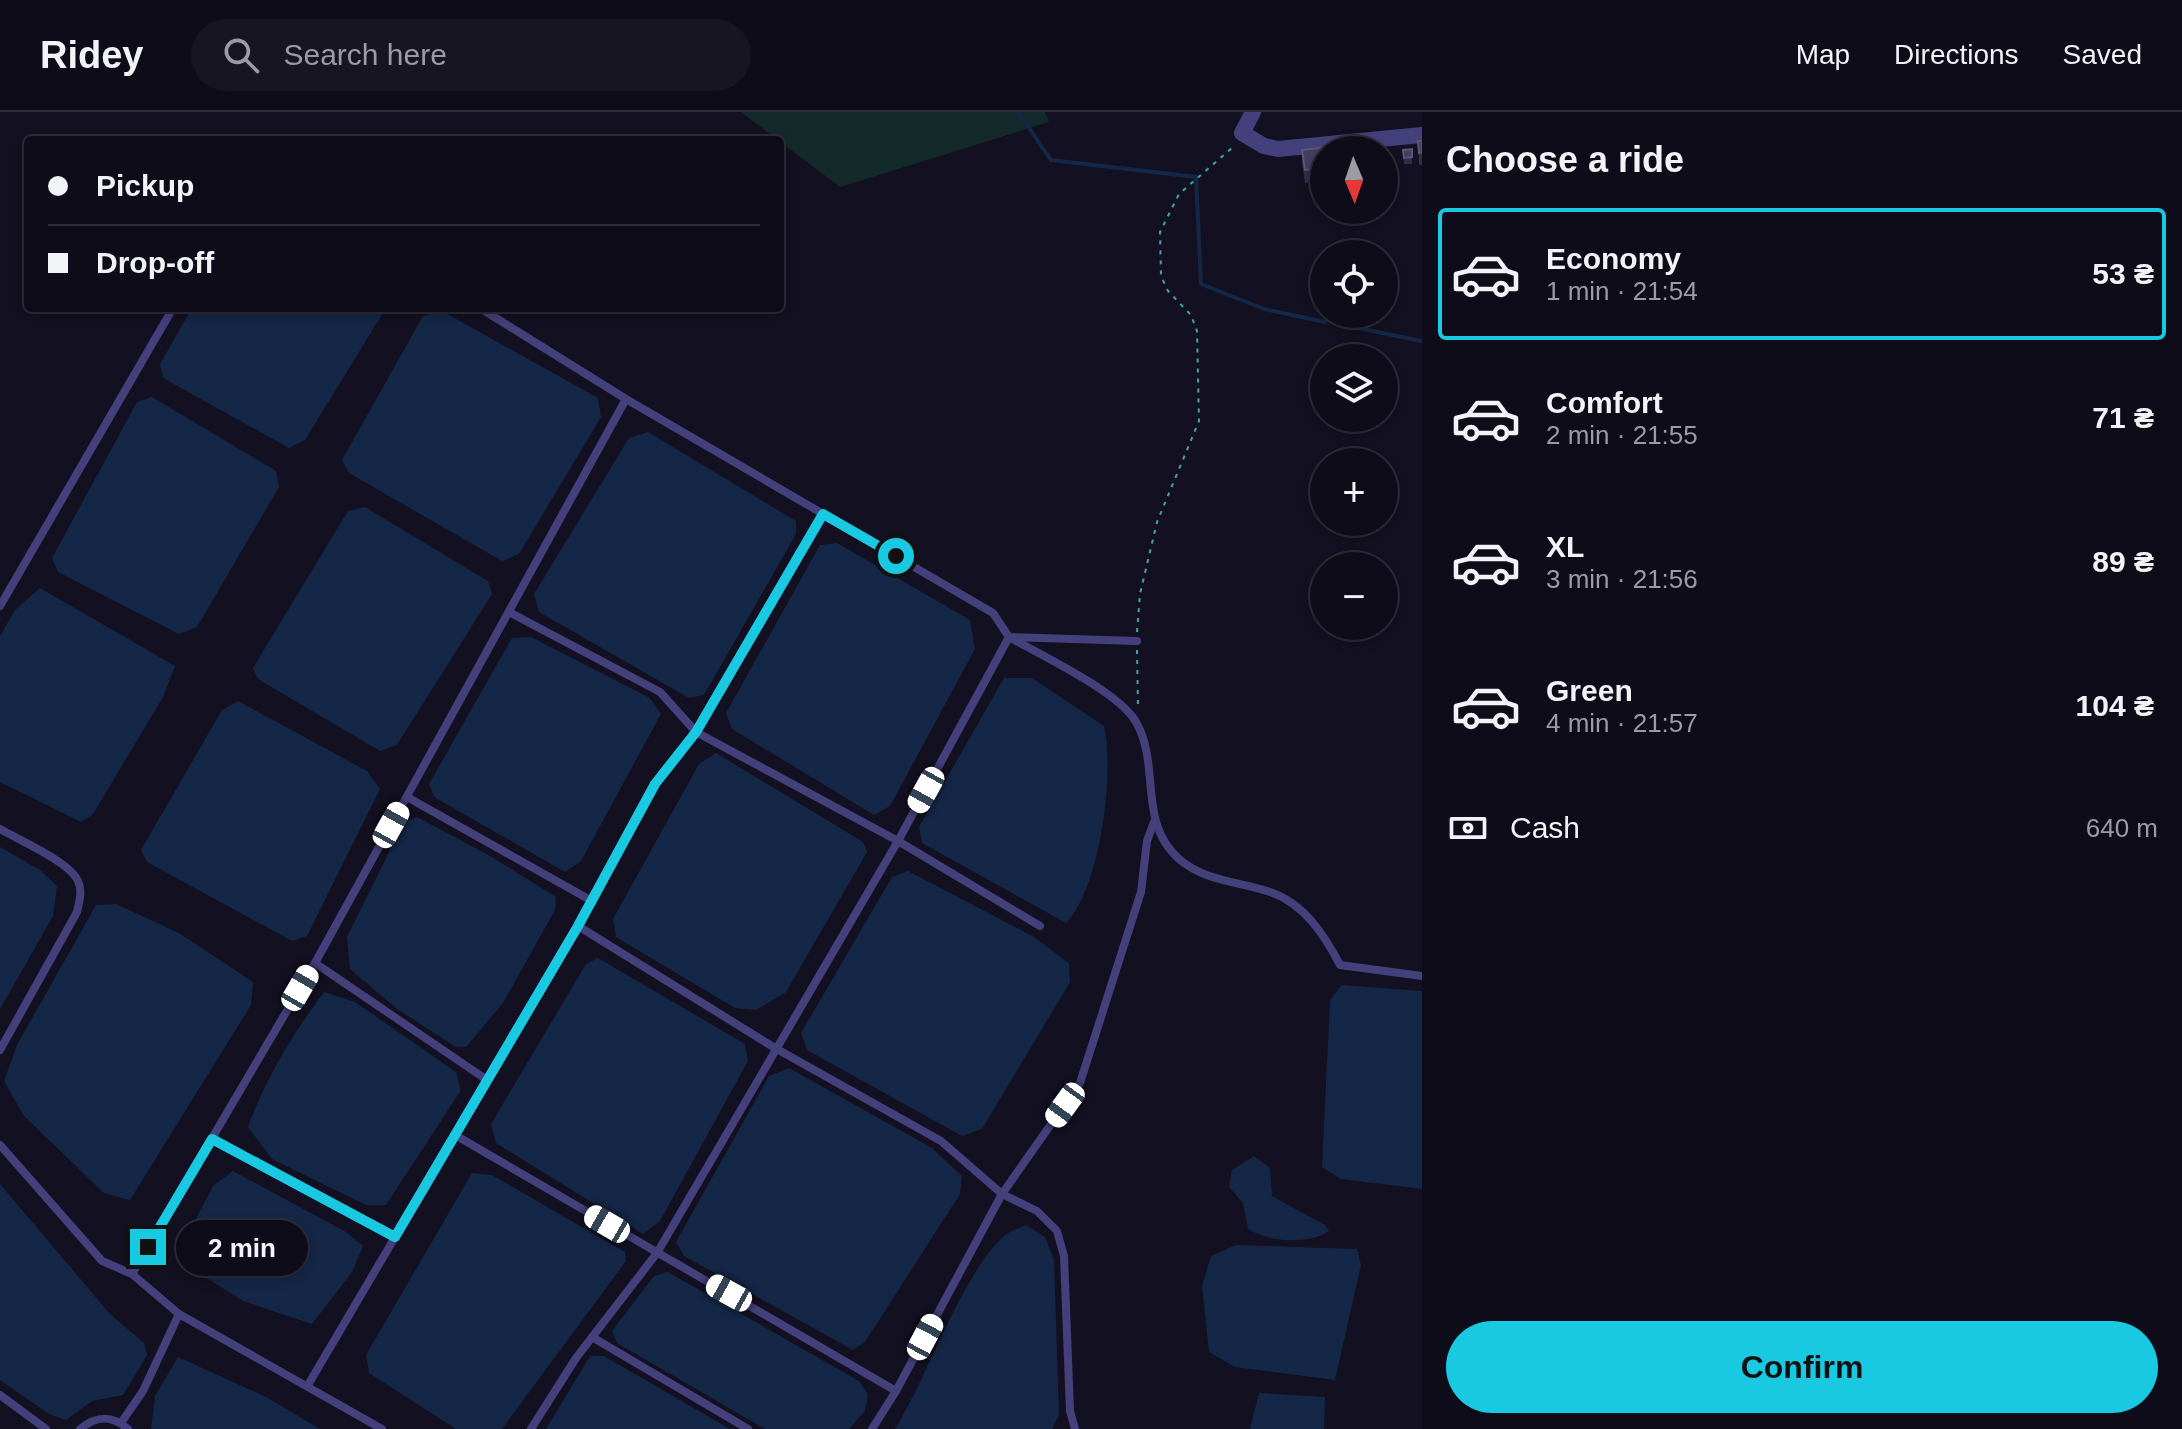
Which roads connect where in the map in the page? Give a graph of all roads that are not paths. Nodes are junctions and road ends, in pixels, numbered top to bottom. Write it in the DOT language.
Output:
graph roads {
  1 [pos="1253,112"];
  2 [pos="1422,135"];
  3 [pos="171,312"];
  4 [pos="486,312"];
  5 [pos="626,399"];
  6 [pos="823,514"];
  7 [pos="0,606"];
  8 [pos="509,612"];
  9 [pos="1009,637"];
  10 [pos="1137,641"];
  11 [pos="696,732"];
  12 [pos="407,797"];
  13 [pos="1154,822"];
  14 [pos="0,829"];
  15 [pos="898,841"];
  16 [pos="592,901"];
  17 [pos="578,926"];
  18 [pos="1040,926"];
  19 [pos="315,963"];
  20 [pos="1422,976"];
  21 [pos="775,1048"];
  22 [pos="0,1050"];
  23 [pos="487,1080"];
  24 [pos="455,1135"];
  25 [pos="212,1139"];
  26 [pos="0,1145"];
  27 [pos="1002,1194"];
  28 [pos="395,1237"];
  29 [pos="657,1253"];
  30 [pos="132,1274"];
  31 [pos="179,1314"];
  32 [pos="592,1337"];
  33 [pos="308,1385"];
  34 [pos="896,1391"];
  35 [pos="0,1395"];
  36 [pos="125,1426"];
  37 [pos="46,1429"];
  38 [pos="80,1429"];
  39 [pos="382,1429"];
  40 [pos="531,1429"];
  41 [pos="748,1429"];
  42 [pos="872,1429"];
  43 [pos="1075,1429"];
  1 -- 2 [label="street"];
  3 -- 7 [label="lane"];
  4 -- 5 [label="lane"];
  5 -- 6 [label="lane"];
  5 -- 8 [label="lane"];
  6 -- 9 [label="lane"];
  6 -- 11 [label="lane"];
  8 -- 11 [label="lane"];
  8 -- 12 [label="lane"];
  9 -- 10 [label="lane"];
  9 -- 13 [label="lane"];
  9 -- 15 [label="lane"];
  11 -- 15 [label="lane"];
  11 -- 16 [label="lane"];
  12 -- 16 [label="lane"];
  12 -- 19 [label="lane"];
  13 -- 20 [label="lane"];
  13 -- 27 [label="lane"];
  14 -- 22 [label="lane"];
  15 -- 18 [label="lane"];
  15 -- 21 [label="lane"];
  16 -- 17 [label="lane"];
  17 -- 21 [label="lane"];
  17 -- 23 [label="lane"];
  19 -- 23 [label="lane"];
  19 -- 25 [label="lane"];
  21 -- 27 [label="lane"];
  21 -- 29 [label="lane"];
  23 -- 24 [label="lane"];
  24 -- 28 [label="lane"];
  24 -- 29 [label="lane"];
  25 -- 28 [label="lane"];
  25 -- 30 [label="lane"];
  26 -- 30 [label="lane"];
  27 -- 34 [label="lane"];
  27 -- 43 [label="lane"];
  28 -- 33 [label="lane"];
  29 -- 32 [label="lane"];
  29 -- 34 [label="lane"];
  30 -- 31 [label="lane"];
  31 -- 33 [label="lane"];
  31 -- 36 [label="lane"];
  32 -- 40 [label="lane"];
  32 -- 41 [label="lane"];
  33 -- 39 [label="lane"];
  34 -- 42 [label="lane"];
  35 -- 37 [label="lane"];
  36 -- 38 [label="lane"];
}
